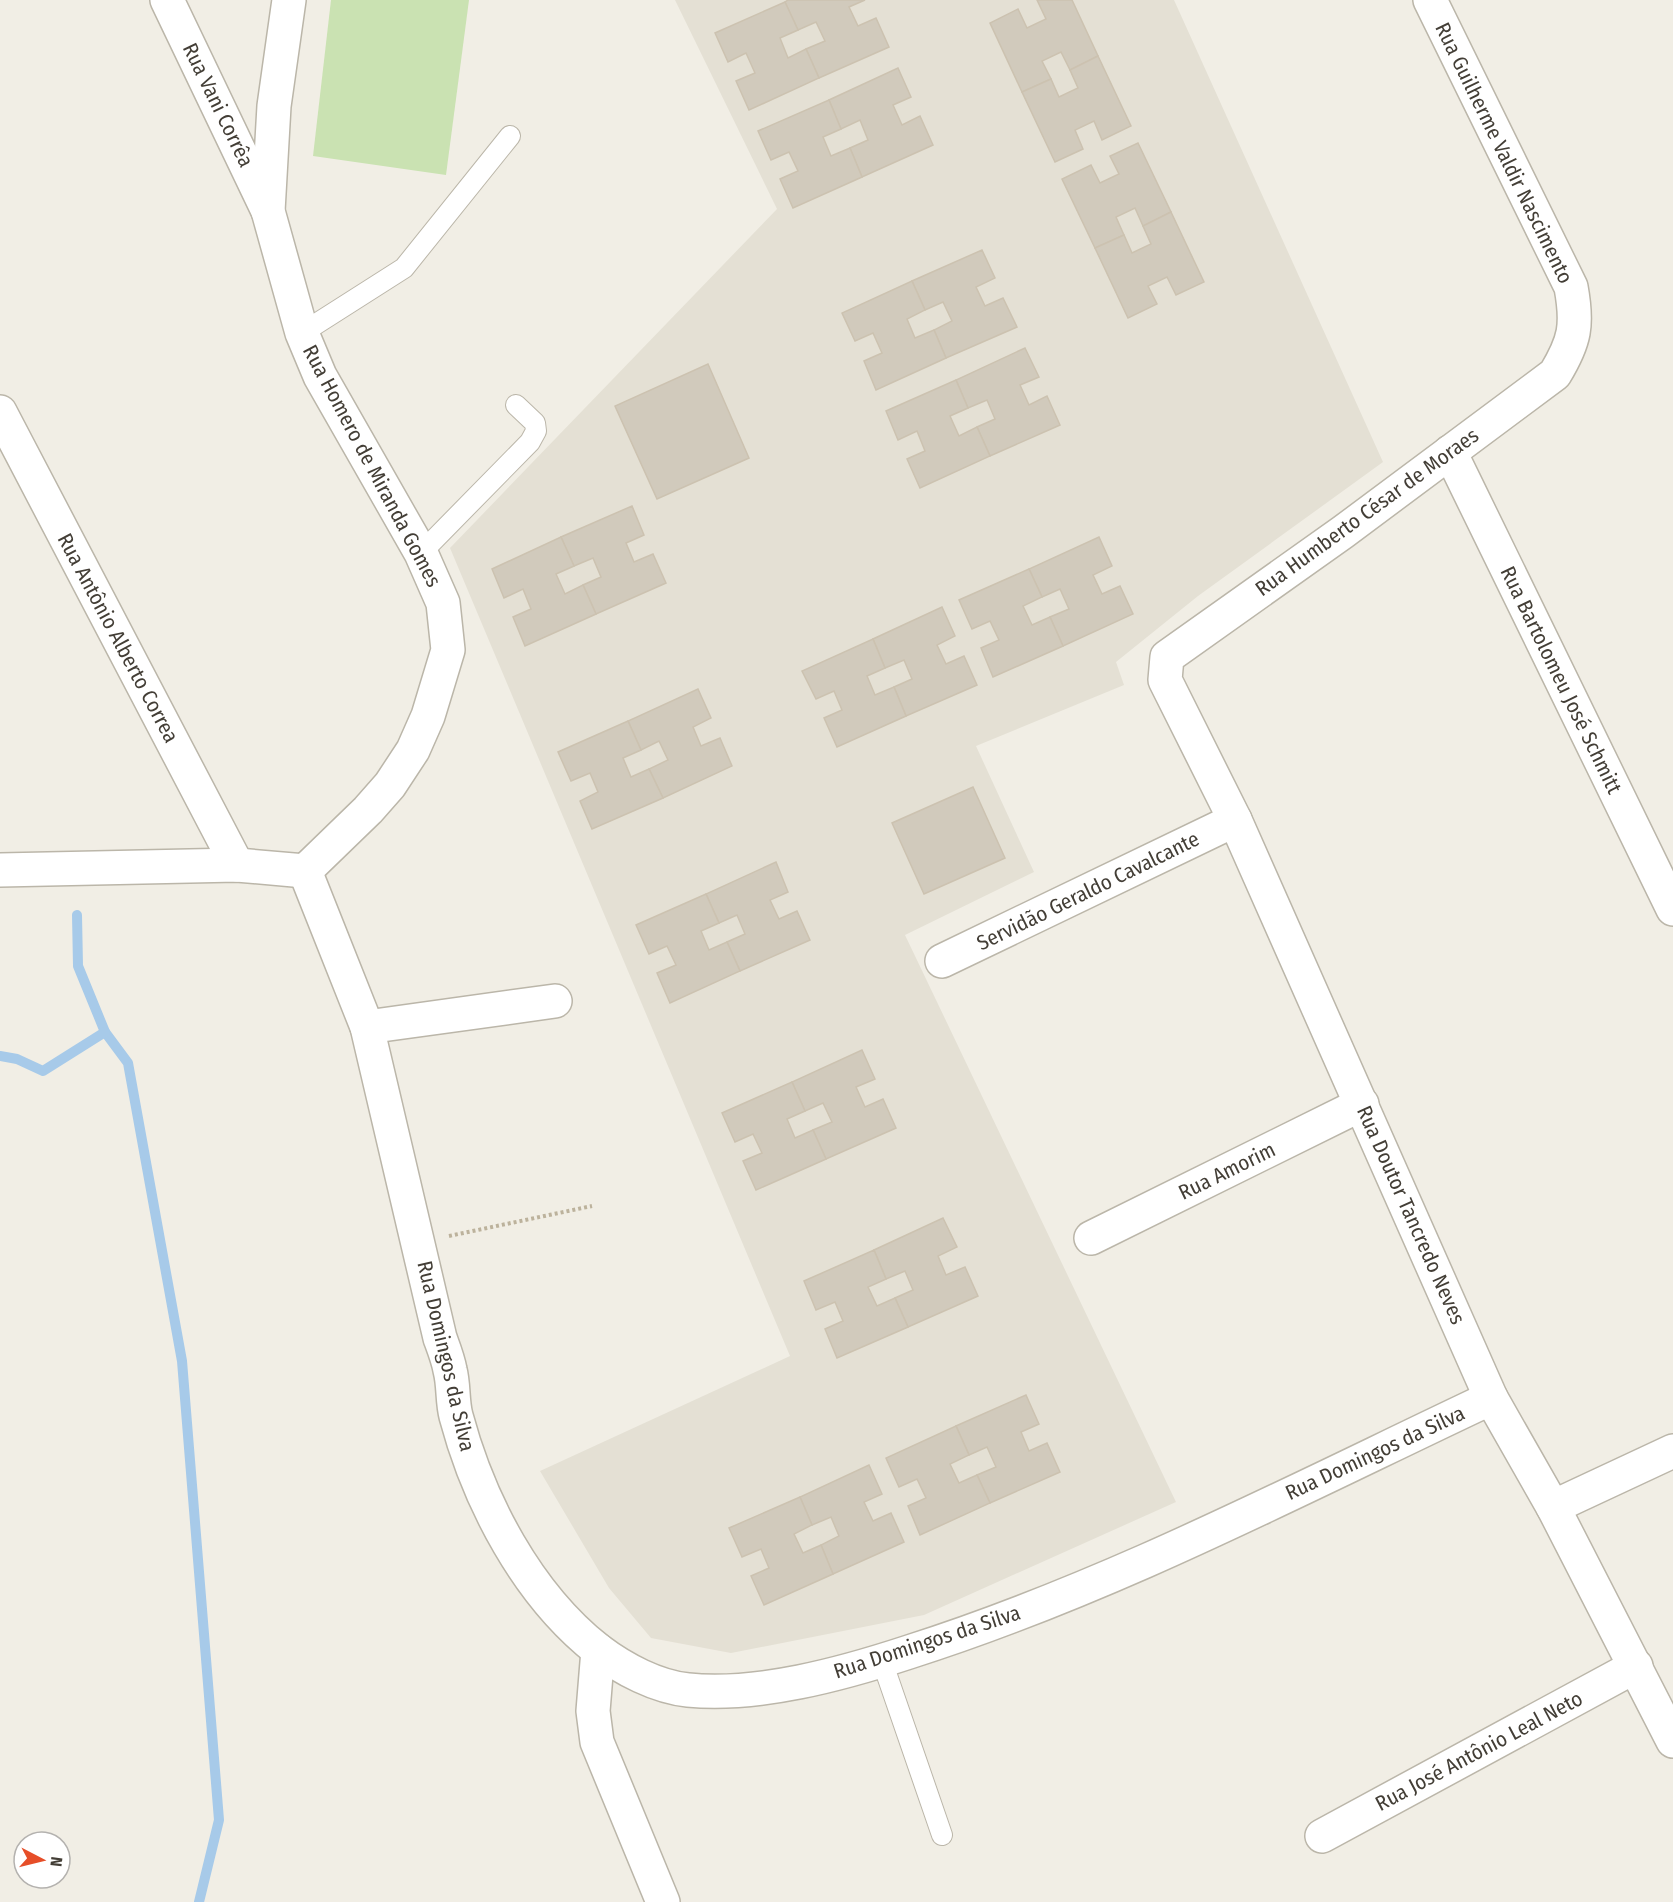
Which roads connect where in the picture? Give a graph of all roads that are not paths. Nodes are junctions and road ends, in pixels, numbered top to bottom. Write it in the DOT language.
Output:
graph roads {
  1 [pos="167,0"];
  2 [pos="288,0"];
  3 [pos="1430,0"];
  4 [pos="510,136"];
  5 [pos="268,211"];
  6 [pos="302,333"];
  7 [pos="1573,342"];
  8 [pos="516,405"];
  9 [pos="0,412"];
  10 [pos="1450,452"];
  11 [pos="422,553"];
  12 [pos="1165,680"];
  13 [pos="1235,820"];
  14 [pos="237,865"];
  15 [pos="0,870"];
  16 [pos="305,871"];
  17 [pos="1673,909"];
  18 [pos="942,961"];
  19 [pos="555,1001"];
  20 [pos="367,1027"];
  21 [pos="1362,1104"];
  22 [pos="1091,1238"];
  23 [pos="1491,1398"];
  24 [pos="1673,1451"];
  25 [pos="1553,1507"];
  26 [pos="598,1650"];
  27 [pos="882,1661"];
  28 [pos="1636,1666"];
  29 [pos="1673,1741"];
  30 [pos="942,1835"];
  31 [pos="1322,1836"];
  32 [pos="663,1902"];
  1 -- 5 [label="street, Rua Vani Corrêa"];
  2 -- 5 [label="street, Rua Homero de Miranda Gomes"];
  3 -- 7 [label="street, Rua Guilherme Valdir Nascimento"];
  4 -- 6 [label="lane"];
  5 -- 6 [label="street, Rua Homero de Miranda Gomes"];
  6 -- 11 [label="street, Rua Homero de Miranda Gomes"];
  7 -- 10 [label="street, Rua Humberto César de Moraes"];
  8 -- 11 [label="lane"];
  9 -- 14 [label="street, Rua Antônio Alberto Correa"];
  10 -- 12 [label="street, Rua Humberto César de Moraes"];
  10 -- 17 [label="street, Rua Bartolomeu José Schmitt"];
  11 -- 16 [label="street, Rua Homero de Miranda Gomes"];
  12 -- 13 [label="street, Rua Doutor Tancredo Neves"];
  13 -- 18 [label="street, Servidão Geraldo Cavalcante"];
  13 -- 21 [label="street, Rua Doutor Tancredo Neves"];
  14 -- 15 [label="street"];
  14 -- 16 [label="street"];
  16 -- 20 [label="street, Rua Domingos da Silva"];
  19 -- 20 [label="street"];
  20 -- 26 [label="street, Rua Domingos da Silva"];
  21 -- 22 [label="street, Rua Amorim"];
  21 -- 23 [label="street, Rua Doutor Tancredo Neves"];
  23 -- 25 [label="street, Rua Doutor Tancredo Neves"];
  23 -- 27 [label="street, Rua Domingos da Silva"];
  24 -- 25 [label="street"];
  25 -- 28 [label="street, Rua Doutor Tancredo Neves"];
  26 -- 27 [label="street, Rua Domingos da Silva"];
  26 -- 32 [label="street"];
  27 -- 30 [label="lane"];
  28 -- 29 [label="street, Rua Doutor Tancredo Neves"];
  28 -- 31 [label="street, Rua José Antônio Leal Neto"];
}
